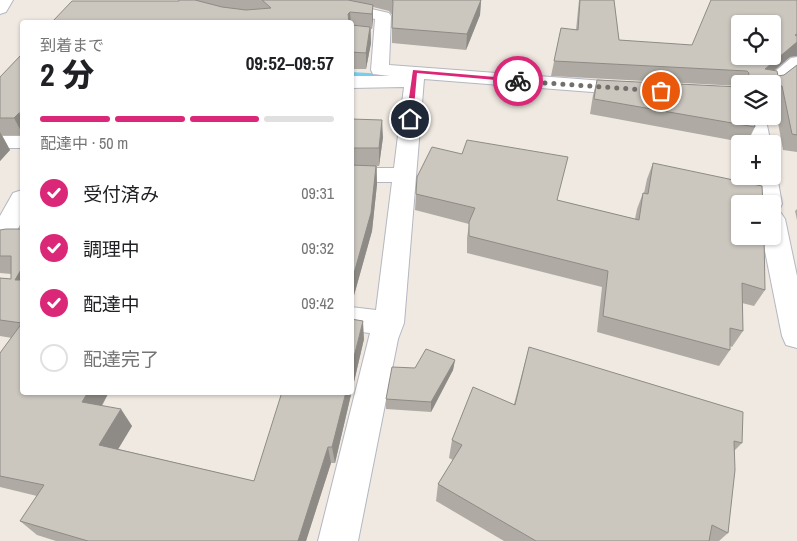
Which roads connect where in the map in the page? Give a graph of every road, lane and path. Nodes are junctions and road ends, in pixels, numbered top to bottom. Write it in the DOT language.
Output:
graph roads {
  1 [pos="5,0"];
  2 [pos="323,0"];
  3 [pos="0,9"];
  4 [pos="797,62"];
  5 [pos="780,75"];
  6 [pos="414,77"];
  7 [pos="354,82"];
  8 [pos="652,90"];
  9 [pos="0,142"];
  10 [pos="20,142"];
  11 [pos="354,175"];
  12 [pos="403,175"];
  13 [pos="20,202"];
  14 [pos="0,240"];
  15 [pos="777,245"];
  16 [pos="354,320"];
  17 [pos="389,323"];
  18 [pos="797,336"];
  19 [pos="338,541"];
  1 -- 3 [label="street"];
  2 -- 6 [label="street"];
  4 -- 5 [label="street"];
  6 -- 7 [label="street"];
  6 -- 8 [label="street"];
  6 -- 12 [label="street"];
  9 -- 10 [label="street"];
  11 -- 12 [label="street"];
  12 -- 17 [label="street"];
  13 -- 14 [label="street"];
  15 -- 18 [label="street"];
  16 -- 17 [label="street"];
  17 -- 19 [label="street"];
}
